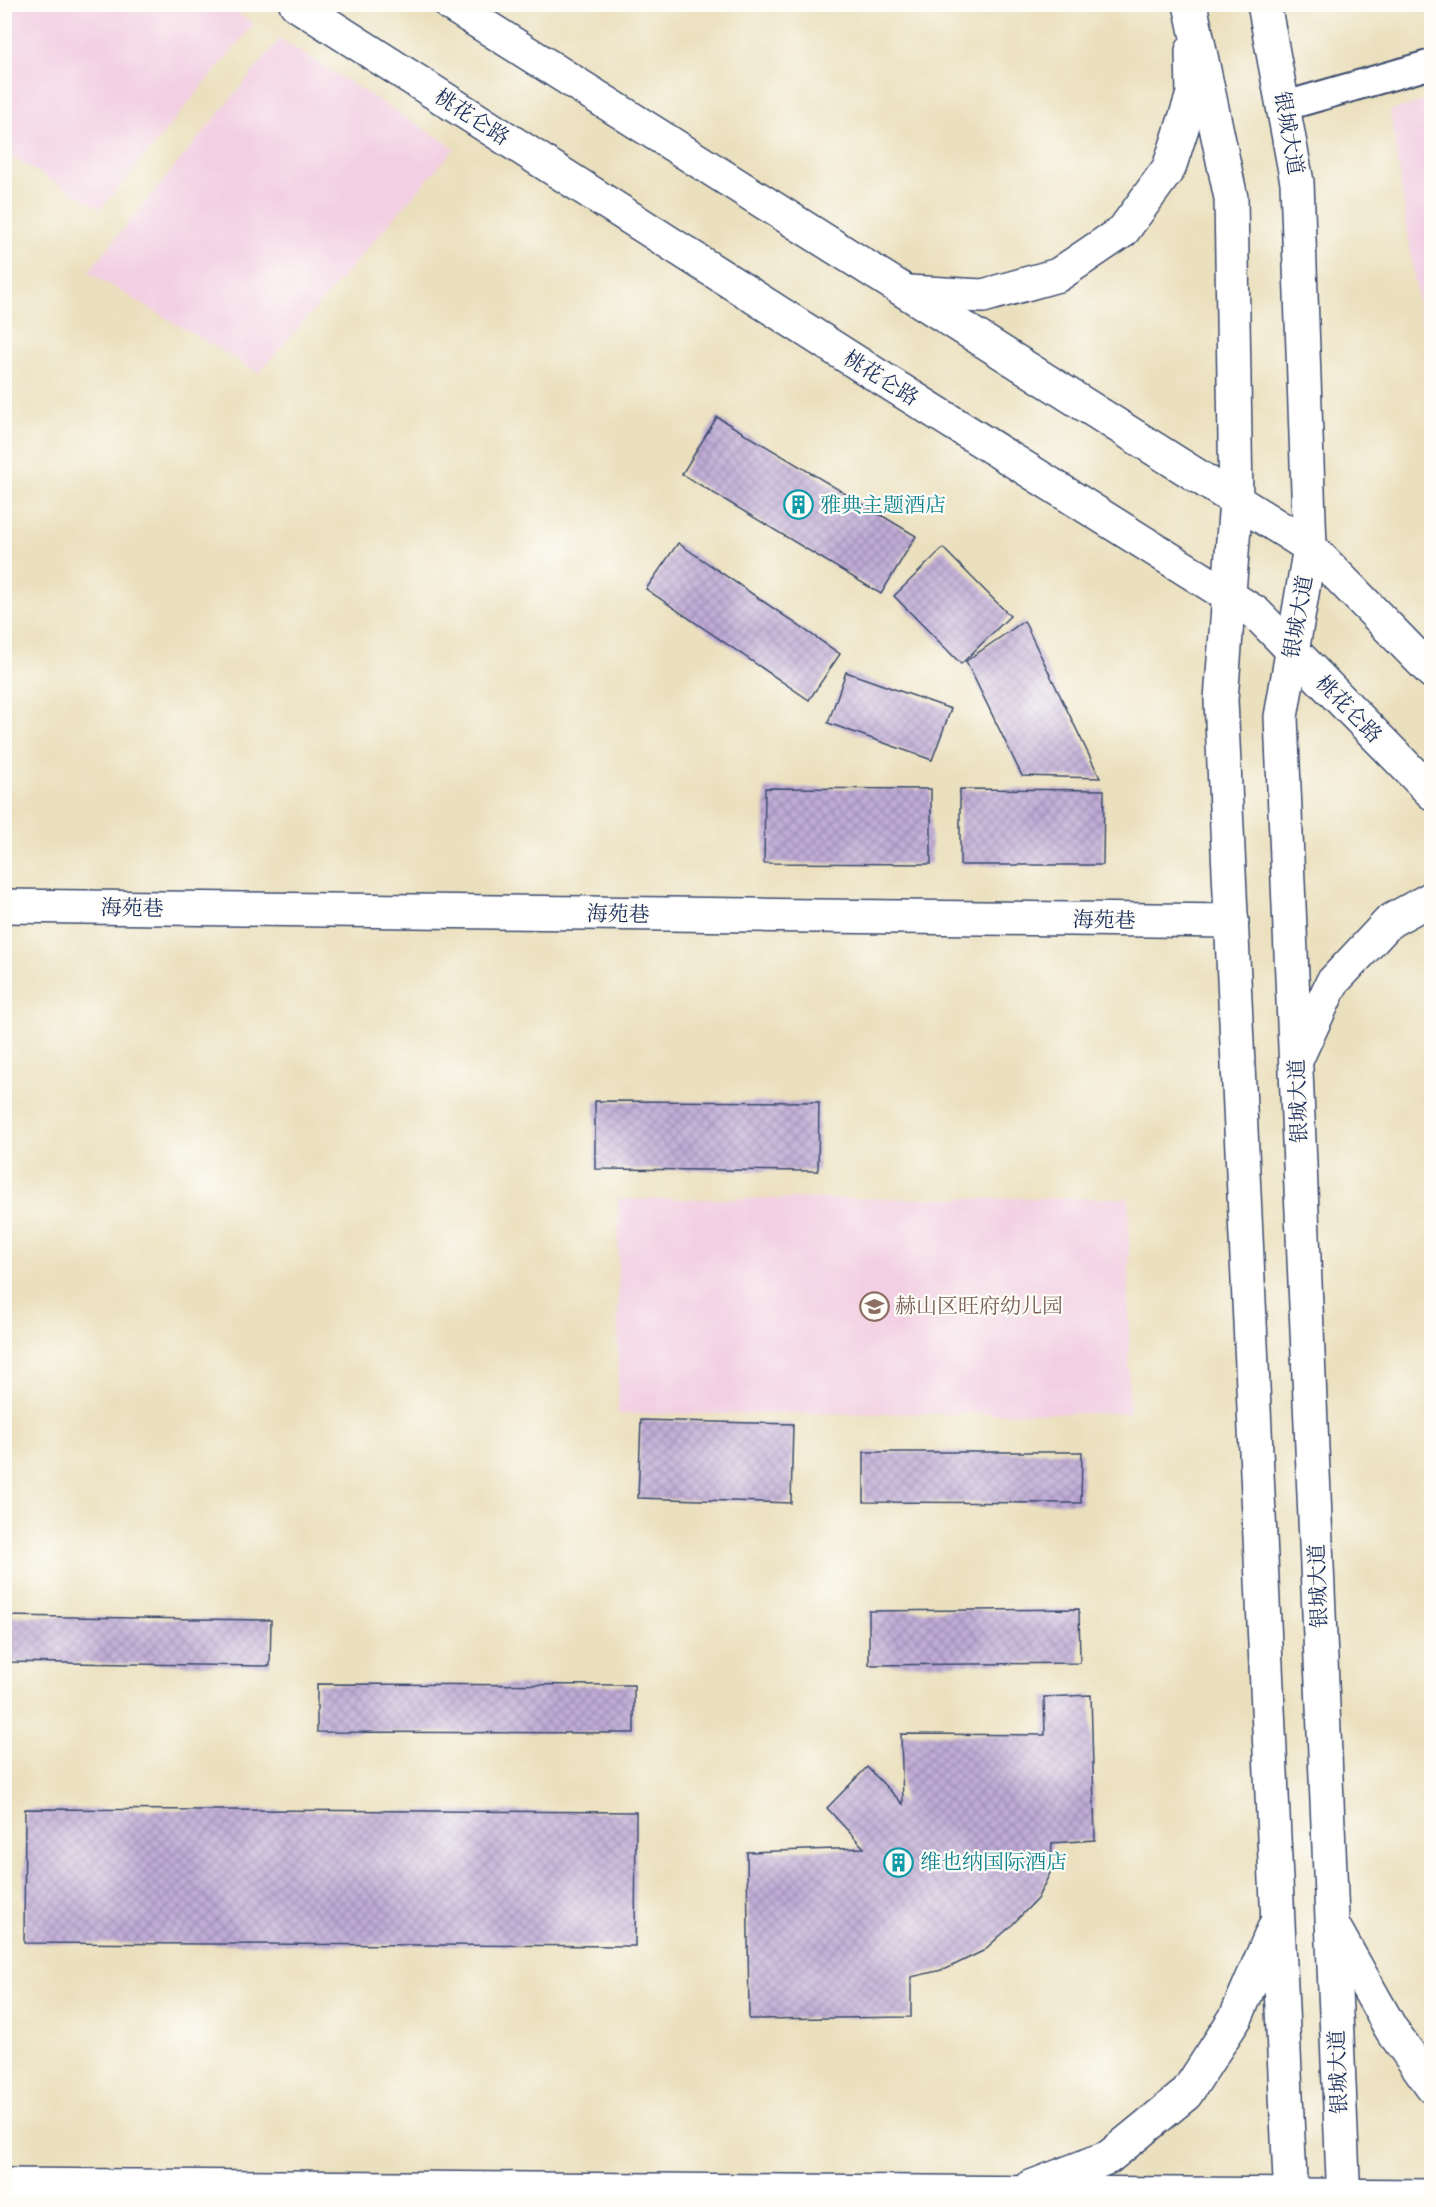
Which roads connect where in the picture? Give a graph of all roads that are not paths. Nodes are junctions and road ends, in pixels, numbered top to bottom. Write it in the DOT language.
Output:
graph roads {
  1 [pos="296,4"];
  2 [pos="450,4"];
  3 [pos="1264,4"];
  4 [pos="1191,10"];
  5 [pos="1431,64"];
  6 [pos="1285,106"];
  7 [pos="904,292"];
  8 [pos="1236,500"];
  9 [pos="1310,547"];
  10 [pos="1229,596"];
  11 [pos="1293,650"];
  12 [pos="1431,672"];
  13 [pos="1431,793"];
  14 [pos="1431,898"];
  15 [pos="4,906"];
  16 [pos="1232,921"];
  17 [pos="1296,1060"];
  18 [pos="1278,1919"];
  19 [pos="1332,1923"];
  20 [pos="1431,2086"];
  21 [pos="4,2185"];
  22 [pos="1014,2193"];
  23 [pos="1431,2196"];
  24 [pos="1291,2199"];
  25 [pos="1343,2199"];
  1 -- 10 [label="main road, 桃花仑路"];
  2 -- 7 [label="main road"];
  3 -- 6 [label="main road, 银城大道"];
  4 -- 7 [label="main road"];
  4 -- 8 [label="main road"];
  5 -- 6 [label="street"];
  6 -- 9 [label="main road, 银城大道"];
  7 -- 8 [label="main road"];
  8 -- 9 [label="main road"];
  8 -- 10 [label="main road"];
  9 -- 11 [label="main road, 银城大道"];
  9 -- 12 [label="main road"];
  10 -- 11 [label="main road, 桃花仑路"];
  10 -- 16 [label="main road"];
  11 -- 13 [label="main road, 桃花仑路"];
  11 -- 17 [label="main road, 银城大道"];
  14 -- 17 [label="main road"];
  15 -- 16 [label="main road, 海苑巷"];
  16 -- 18 [label="main road"];
  17 -- 19 [label="main road, 银城大道"];
  18 -- 22 [label="main road"];
  18 -- 24 [label="main road"];
  19 -- 20 [label="main road"];
  19 -- 25 [label="main road, 银城大道"];
  21 -- 22 [label="main road"];
  22 -- 24 [label="main road"];
  23 -- 25 [label="main road"];
  24 -- 25 [label="main road"];
}
